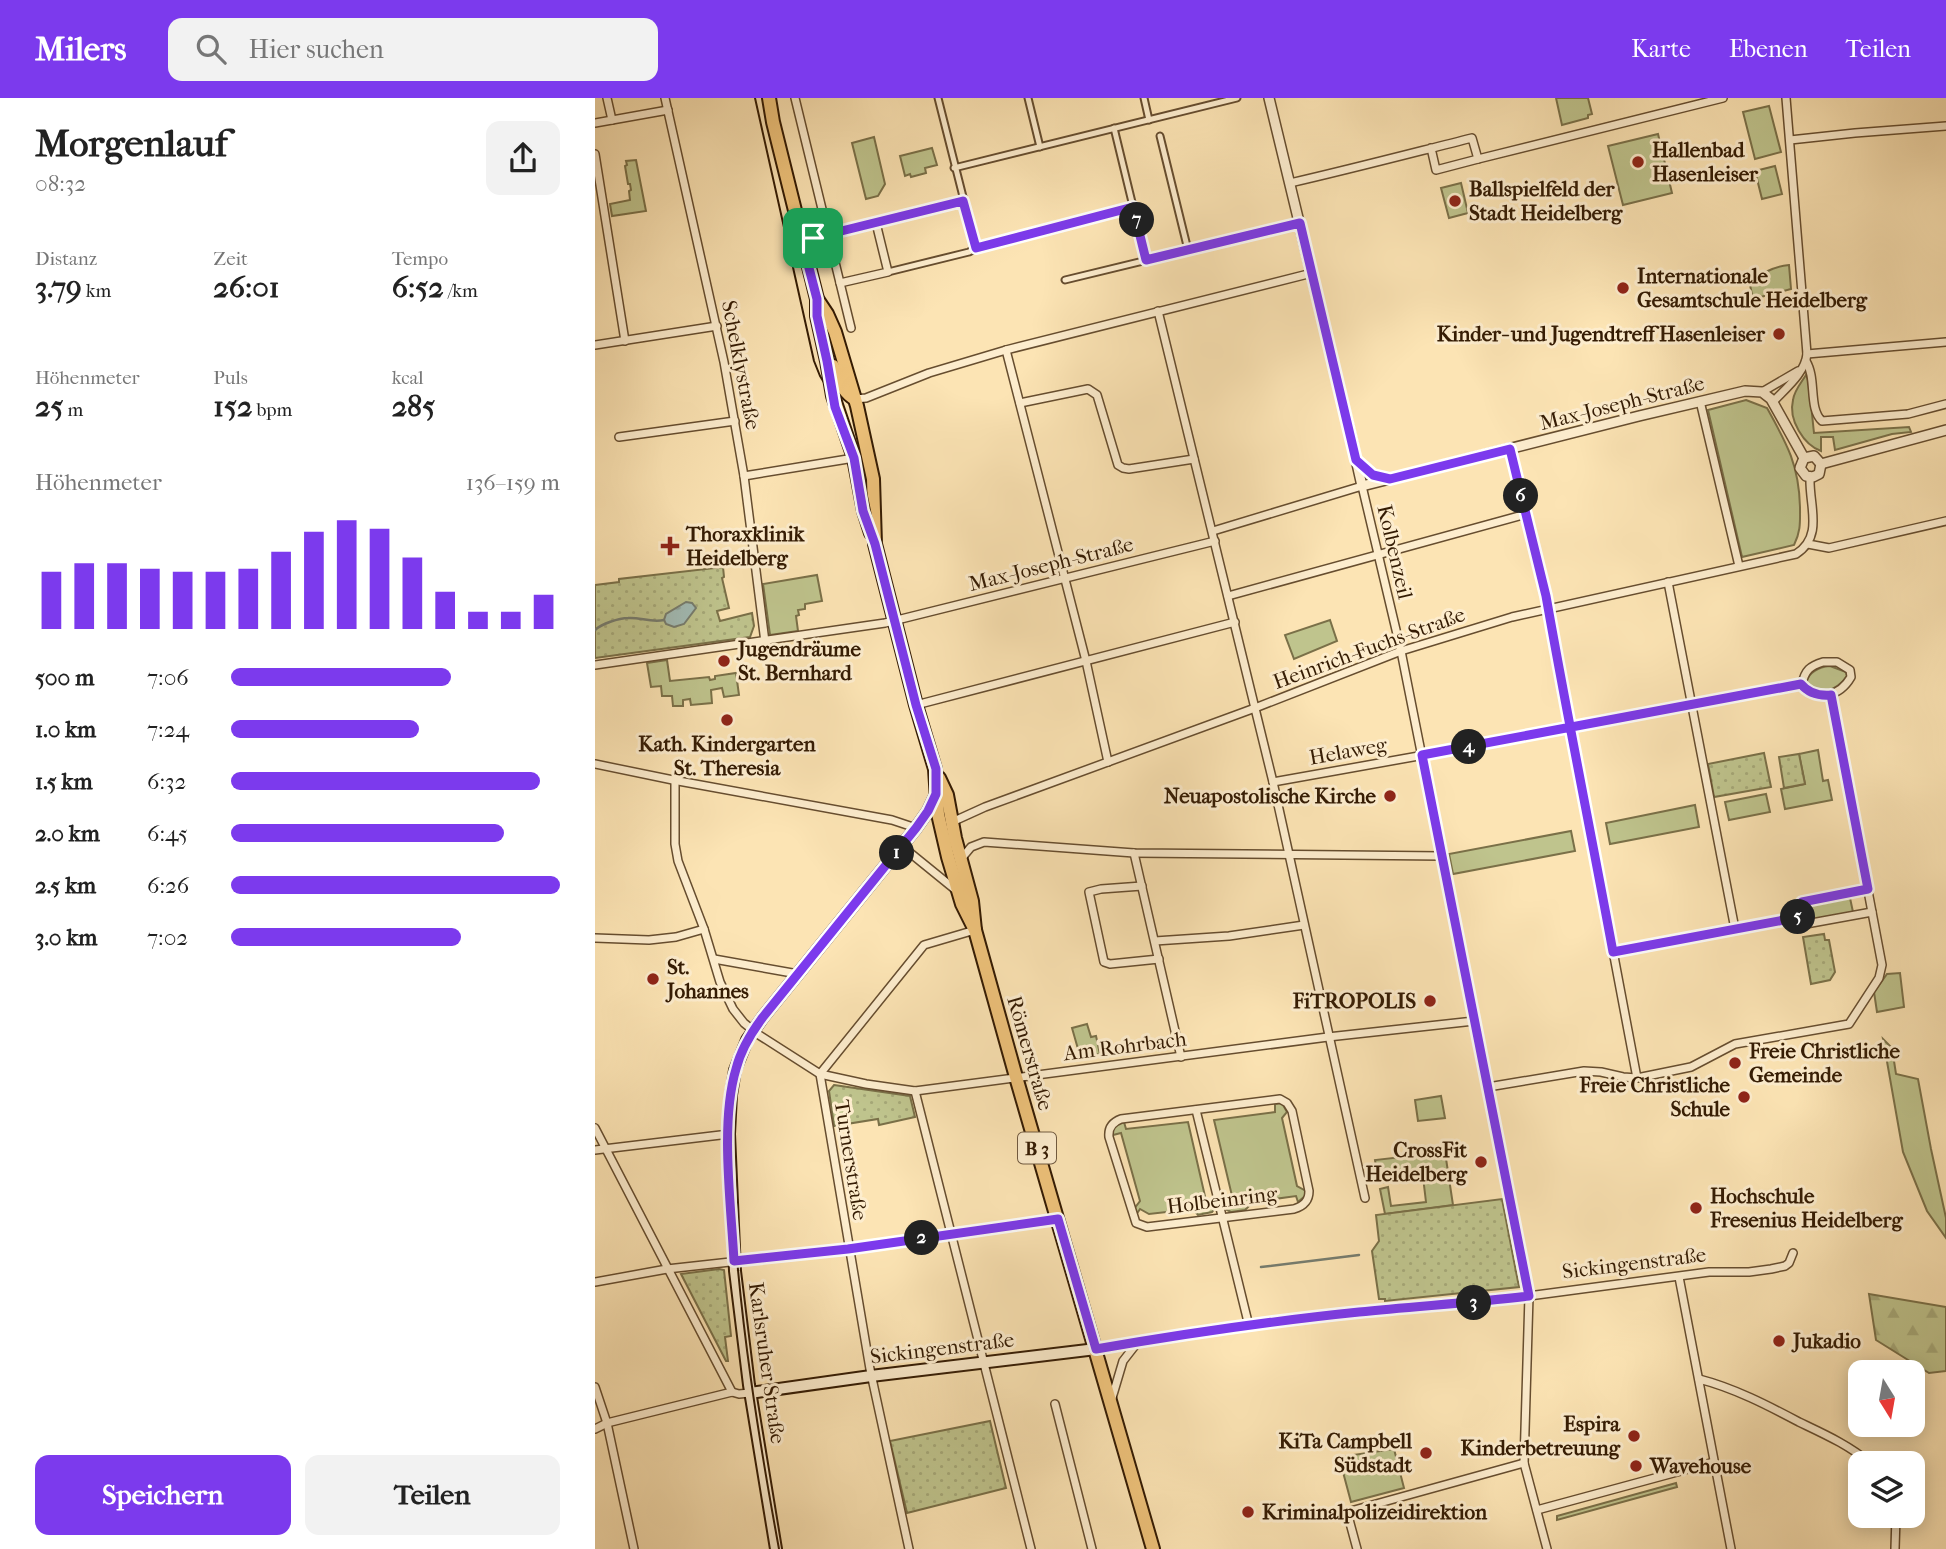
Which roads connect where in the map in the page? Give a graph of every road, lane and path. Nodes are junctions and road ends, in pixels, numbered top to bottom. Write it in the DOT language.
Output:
graph roads {
  1 [pos="607,98"];
  2 [pos="665,98"];
  3 [pos="767,98"];
  4 [pos="795,98"];
  5 [pos="938,98"];
  6 [pos="1028,98"];
  7 [pos="1144,98"];
  8 [pos="1237,98"];
  9 [pos="1269,98"];
  10 [pos="1723,98"];
  11 [pos="1786,98"];
  12 [pos="668,110"];
  13 [pos="612,120"];
  14 [pos="1149,120"];
  15 [pos="595,123"];
  16 [pos="1946,126"];
  17 [pos="1114,128"];
  18 [pos="1160,136"];
  19 [pos="1790,140"];
  20 [pos="1040,147"];
  21 [pos="1431,148"];
  22 [pos="595,154"];
  23 [pos="1478,159"];
  24 [pos="954,168"];
  25 [pos="1290,183"];
  26 [pos="963,201"];
  27 [pos="1133,207"];
  28 [pos="876,223"];
  29 [pos="1300,223"];
  30 [pos="828,234"];
  31 [pos="802,241"];
  32 [pos="976,248"];
  33 [pos="1188,250"];
  34 [pos="1146,260"];
  35 [pos="888,272"];
  36 [pos="1311,273"];
  37 [pos="1065,280"];
  38 [pos="840,284"];
  39 [pos="817,299"];
  40 [pos="1159,311"];
  41 [pos="717,326"];
  42 [pos="851,328"];
  43 [pos="625,341"];
  44 [pos="1946,342"];
  45 [pos="595,345"];
  46 [pos="1006,350"];
  47 [pos="1806,358"];
  48 [pos="827,361"];
  49 [pos="1799,370"];
  50 [pos="1762,393"];
  51 [pos="855,399"];
  52 [pos="1700,401"];
  53 [pos="1020,402"];
  54 [pos="1773,402"];
  55 [pos="1946,404"];
  56 [pos="735,421"];
  57 [pos="1946,430"];
  58 [pos="619,437"];
  59 [pos="1510,449"];
  60 [pos="854,458"];
  61 [pos="1804,458"];
  62 [pos="1194,459"];
  63 [pos="1356,460"];
  64 [pos="1821,464"];
  65 [pos="744,476"];
  66 [pos="1809,478"];
  67 [pos="1390,479"];
  68 [pos="1362,486"];
  69 [pos="1526,514"];
  70 [pos="1946,521"];
  71 [pos="1213,531"];
  72 [pos="1215,541"];
  73 [pos="875,544"];
  74 [pos="1808,544"];
  75 [pos="1377,554"];
  76 [pos="1739,566"];
  77 [pos="1064,579"];
  78 [pos="1668,582"];
  79 [pos="1228,596"];
  80 [pos="1548,607"];
  81 [pos="894,621"];
  82 [pos="1235,622"];
  83 [pos="765,642"];
  84 [pos="1401,652"];
  85 [pos="1086,661"];
  86 [pos="595,665"];
  87 [pos="1801,684"];
  88 [pos="1831,695"];
  89 [pos="916,705"];
  90 [pos="1692,705"];
  91 [pos="1255,708"];
  92 [pos="1571,727"];
  93 [pos="1422,755"];
  94 [pos="1108,762"];
  95 [pos="595,764"];
  96 [pos="936,769"];
  97 [pos="675,780"];
  98 [pos="1273,782"];
  99 [pos="936,794"];
  100 [pos="952,822"];
  101 [pos="916,828"];
  102 [pos="898,852"];
  103 [pos="1134,853"];
  104 [pos="1289,855"];
  105 [pos="1442,856"];
  106 [pos="961,859"];
  107 [pos="1142,887"];
  108 [pos="1868,889"];
  109 [pos="958,892"];
  110 [pos="1872,912"];
  111 [pos="1800,917"];
  112 [pos="1304,925"];
  113 [pos="704,929"];
  114 [pos="1735,929"];
  115 [pos="975,930"];
  116 [pos="595,938"];
  117 [pos="1155,941"];
  118 [pos="1613,952"];
  119 [pos="714,959"];
  120 [pos="1159,959"];
  121 [pos="798,974"];
  122 [pos="1474,1021"];
  123 [pos="753,1031"];
  124 [pos="1328,1037"];
  125 [pos="1181,1056"];
  126 [pos="820,1074"];
  127 [pos="1016,1077"];
  128 [pos="1637,1078"];
  129 [pos="1488,1087"];
  130 [pos="915,1091"];
  131 [pos="1196,1110"];
  132 [pos="595,1128"];
  133 [pos="729,1134"];
  134 [pos="606,1148"];
  135 [pos="595,1150"];
  136 [pos="1365,1198"];
  137 [pos="1223,1217"];
  138 [pos="1058,1219"];
  139 [pos="951,1233"];
  140 [pos="848,1249"];
  141 [pos="1793,1253"];
  142 [pos="734,1261"];
  143 [pos="667,1269"];
  144 [pos="1679,1277"];
  145 [pos="595,1282"];
  146 [pos="1529,1296"];
  147 [pos="1249,1326"];
  148 [pos="1138,1342"];
  149 [pos="1096,1349"];
  150 [pos="984,1362"];
  151 [pos="871,1376"];
  152 [pos="1699,1379"];
  153 [pos="595,1387"];
  154 [pos="732,1391"];
  155 [pos="750,1393"];
  156 [pos="1111,1401"];
  157 [pos="1055,1404"];
  158 [pos="607,1423"];
  159 [pos="595,1429"];
  160 [pos="1855,1451"];
  161 [pos="1714,1462"];
  162 [pos="1524,1463"];
  163 [pos="1537,1510"];
  164 [pos="1896,1528"];
  165 [pos="634,1549"];
  166 [pos="776,1549"];
  167 [pos="909,1549"];
  168 [pos="1031,1549"];
  169 [pos="1092,1549"];
  170 [pos="1153,1549"];
  171 [pos="1357,1549"];
  172 [pos="1547,1549"];
  173 [pos="1731,1549"];
  174 [pos="1895,1549"];
  1 -- 13 [label="street"];
  2 -- 12 [label="street, Schelklystraße"];
  3 -- 31 [label="main road, Karlsruher Straße / B 3"];
  4 -- 30 [label="street"];
  5 -- 24 [label="street"];
  6 -- 20 [label="street"];
  7 -- 14 [label="street"];
  8 -- 14 [label="street"];
  9 -- 25 [label="street, Kolbenzeil"];
  10 -- 23 [label="street"];
  11 -- 19 [label="street"];
  12 -- 13 [label="street"];
  12 -- 41 [label="street, Schelklystraße"];
  13 -- 15 [label="street"];
  14 -- 17 [label="street"];
  16 -- 19 [label="street"];
  17 -- 20 [label="street"];
  17 -- 27 [label="street"];
  18 -- 33 [label="street"];
  19 -- 47 [label="street"];
  20 -- 24 [label="street"];
  21 -- 23 [label="street"];
  21 -- 23 [label="street"];
  21 -- 25 [label="street"];
  22 -- 43 [label="street"];
  24 -- 26 [label="street"];
  25 -- 29 [label="street, Kolbenzeil"];
  26 -- 28 [label="street"];
  26 -- 32 [label="street"];
  27 -- 32 [label="street"];
  27 -- 34 [label="street"];
  28 -- 30 [label="street"];
  28 -- 35 [label="street"];
  29 -- 33 [label="street"];
  29 -- 36 [label="street, Kolbenzeil"];
  30 -- 31 [label="street"];
  30 -- 38 [label="street"];
  31 -- 39 [label="main road, Karlsruher Straße / B 3"];
  32 -- 35 [label="street"];
  33 -- 34 [label="street"];
  34 -- 37 [label="street"];
  35 -- 38 [label="street"];
  36 -- 40 [label="street"];
  36 -- 63 [label="street, Kolbenzeil"];
  38 -- 42 [label="street"];
  39 -- 48 [label="main road, Karlsruher Straße / B 3"];
  39 -- 51 [label="main road, Karlsruher Straße / B 3"];
  40 -- 46 [label="street"];
  40 -- 62 [label="street"];
  41 -- 43 [label="street"];
  41 -- 56 [label="street, Schelklystraße"];
  43 -- 45 [label="street"];
  44 -- 47 [label="street"];
  46 -- 51 [label="street"];
  46 -- 53 [label="street"];
  47 -- 49 [label="street"];
  47 -- 55 [label="street"];
  48 -- 51 [label="main road, B 3"];
  48 -- 60 [label="main road, Karlsruher Straße / B 3"];
  49 -- 50 [label="street"];
  49 -- 54 [label="street"];
  50 -- 52 [label="street, Max-Joseph-Straße"];
  50 -- 54 [label="street"];
  51 -- 73 [label="main road, Karlsruher Straße / B 3"];
  52 -- 59 [label="street, Max-Joseph-Straße"];
  52 -- 76 [label="street"];
  53 -- 62 [label="street"];
  53 -- 77 [label="street"];
  54 -- 61 [label="street"];
  56 -- 58 [label="street"];
  56 -- 65 [label="street, Schelklystraße"];
  57 -- 64 [label="street"];
  59 -- 67 [label="street, Max-Joseph-Straße"];
  59 -- 69 [label="street"];
  60 -- 65 [label="street"];
  60 -- 73 [label="main road, Karlsruher Straße / B 3"];
  61 -- 64 [label="street"];
  61 -- 66 [label="street"];
  62 -- 71 [label="street"];
  63 -- 67 [label="street, Kolbenzeil"];
  63 -- 68 [label="street, Kolbenzeil"];
  64 -- 66 [label="street"];
  65 -- 83 [label="street, Schelklystraße"];
  66 -- 74 [label="street"];
  67 -- 68 [label="street, Max-Joseph-Straße"];
  68 -- 71 [label="street, Max-Joseph-Straße"];
  68 -- 75 [label="street, Kolbenzeil"];
  69 -- 75 [label="street"];
  69 -- 80 [label="street"];
  70 -- 74 [label="street, Heinrich-Fuchs-Straße"];
  71 -- 72 [label="street"];
  72 -- 77 [label="street, Max-Joseph-Straße"];
  72 -- 79 [label="street"];
  73 -- 81 [label="main road, Karlsruher Straße / B 3"];
  74 -- 76 [label="street, Heinrich-Fuchs-Straße"];
  75 -- 79 [label="street"];
  75 -- 84 [label="street, Kolbenzeil"];
  76 -- 78 [label="street, Heinrich-Fuchs-Straße"];
  77 -- 81 [label="street, Max-Joseph-Straße"];
  77 -- 85 [label="street"];
  78 -- 80 [label="street, Heinrich-Fuchs-Straße"];
  78 -- 90 [label="street"];
  79 -- 82 [label="street"];
  80 -- 84 [label="street, Heinrich-Fuchs-Straße"];
  80 -- 92 [label="street"];
  81 -- 83 [label="street, Max-Joseph-Straße"];
  81 -- 89 [label="main road, Karlsruher Straße / B 3"];
  82 -- 85 [label="street"];
  82 -- 91 [label="street"];
  83 -- 86 [label="street, Max-Joseph-Straße"];
  84 -- 91 [label="street, Heinrich-Fuchs-Straße"];
  84 -- 93 [label="street, Kolbenzeil"];
  85 -- 89 [label="street"];
  85 -- 94 [label="street"];
  87 -- 88 [label="street"];
  87 -- 88 [label="street"];
  87 -- 90 [label="street, Helaweg"];
  88 -- 108 [label="street"];
  89 -- 96 [label="main road, Karlsruher Straße / B 3"];
  90 -- 92 [label="street, Helaweg"];
  90 -- 114 [label="street"];
  91 -- 94 [label="street, Heinrich-Fuchs-Straße"];
  91 -- 98 [label="street"];
  92 -- 93 [label="street, Helaweg"];
  92 -- 118 [label="street"];
  93 -- 98 [label="street, Helaweg"];
  93 -- 105 [label="street, Kolbenzeil"];
  94 -- 100 [label="street, Heinrich-Fuchs-Straße"];
  95 -- 97 [label="street"];
  96 -- 99 [label="main road, Karlsruher Straße / B 3"];
  96 -- 100 [label="main road, Römerstraße / B 3"];
  97 -- 101 [label="street"];
  97 -- 113 [label="street, Am Rohrbach"];
  98 -- 104 [label="street"];
  99 -- 101 [label="main road, Karlsruher Straße / B 3"];
  99 -- 109 [label="main road, Römerstraße / B 3"];
  100 -- 106 [label="main road, Römerstraße / B 3"];
  101 -- 102 [label="main road, Karlsruher Straße / B 3"];
  102 -- 109 [label="street"];
  102 -- 121 [label="main road, Karlsruher Straße"];
  103 -- 104 [label="street"];
  103 -- 106 [label="street"];
  103 -- 107 [label="street"];
  104 -- 105 [label="street"];
  104 -- 112 [label="street"];
  105 -- 122 [label="street, Kolbenzeil"];
  106 -- 115 [label="main road, Römerstraße / B 3"];
  107 -- 117 [label="street"];
  107 -- 120 [label="street"];
  108 -- 110 [label="street"];
  108 -- 111 [label="street"];
  109 -- 115 [label="main road, Römerstraße / B 3"];
  110 -- 111 [label="street"];
  110 -- 128 [label="street"];
  111 -- 114 [label="street"];
  112 -- 117 [label="street"];
  112 -- 124 [label="street"];
  113 -- 116 [label="street"];
  113 -- 119 [label="street, Am Rohrbach"];
  114 -- 118 [label="street"];
  115 -- 126 [label="street, Turnerstraße"];
  115 -- 127 [label="main road, Römerstraße / B 3"];
  117 -- 120 [label="street"];
  118 -- 128 [label="street"];
  119 -- 121 [label="street"];
  119 -- 123 [label="street, Am Rohrbach"];
  120 -- 125 [label="street"];
  121 -- 123 [label="main road, Karlsruher Straße"];
  122 -- 124 [label="street, Am Rohrbach"];
  122 -- 129 [label="street, Kolbenzeil"];
  123 -- 126 [label="street, Am Rohrbach"];
  123 -- 133 [label="main road, Karlsruher Straße"];
  124 -- 125 [label="street, Am Rohrbach"];
  124 -- 136 [label="street"];
  125 -- 127 [label="street, Am Rohrbach"];
  126 -- 130 [label="street, Am Rohrbach"];
  126 -- 140 [label="street, Turnerstraße"];
  127 -- 130 [label="street, Am Rohrbach"];
  127 -- 138 [label="main road, Römerstraße / B 3"];
  128 -- 129 [label="street"];
  129 -- 146 [label="street, Kolbenzeil"];
  130 -- 139 [label="street"];
  131 -- 137 [label="street"];
  131 -- 137 [label="street, Holbeinring"];
  131 -- 137 [label="street, Holbeinring"];
  132 -- 134 [label="street"];
  133 -- 134 [label="street"];
  133 -- 142 [label="main road, Karlsruher Straße"];
  134 -- 135 [label="street"];
  134 -- 143 [label="street"];
  137 -- 147 [label="street"];
  138 -- 139 [label="street"];
  138 -- 149 [label="main road, Römerstraße / B 3"];
  139 -- 140 [label="street"];
  139 -- 150 [label="street"];
  140 -- 142 [label="street"];
  140 -- 151 [label="street, Turnerstraße"];
  141 -- 144 [label="street, Sickingenstraße"];
  142 -- 143 [label="street"];
  142 -- 155 [label="main road, Karlsruher Straße"];
  143 -- 145 [label="street"];
  143 -- 154 [label="street"];
  144 -- 146 [label="street, Sickingenstraße"];
  144 -- 152 [label="street"];
  146 -- 147 [label="street, Sickingenstraße"];
  146 -- 162 [label="street, Kolbenzeil"];
  147 -- 148 [label="street, Sickingenstraße"];
  148 -- 149 [label="street, Sickingenstraße"];
  148 -- 156 [label="street"];
  149 -- 150 [label="main road, Sickingenstraße"];
  149 -- 156 [label="main road, Römerstraße"];
  150 -- 151 [label="main road, Sickingenstraße"];
  150 -- 168 [label="street"];
  151 -- 155 [label="main road, Sickingenstraße"];
  151 -- 167 [label="street, Turnerstraße"];
  152 -- 160 [label="street"];
  152 -- 161 [label="street"];
  153 -- 158 [label="street"];
  154 -- 155 [label="street"];
  154 -- 158 [label="street"];
  155 -- 166 [label="main road, Karlsruher Straße"];
  156 -- 170 [label="main road, Römerstraße"];
  157 -- 169 [label="street"];
  158 -- 159 [label="street"];
  158 -- 165 [label="street"];
  161 -- 163 [label="street"];
  161 -- 173 [label="street"];
  162 -- 163 [label="street, Kolbenzeil"];
  162 -- 171 [label="street"];
  163 -- 172 [label="street, Kolbenzeil"];
  164 -- 174 [label="street"];
}
